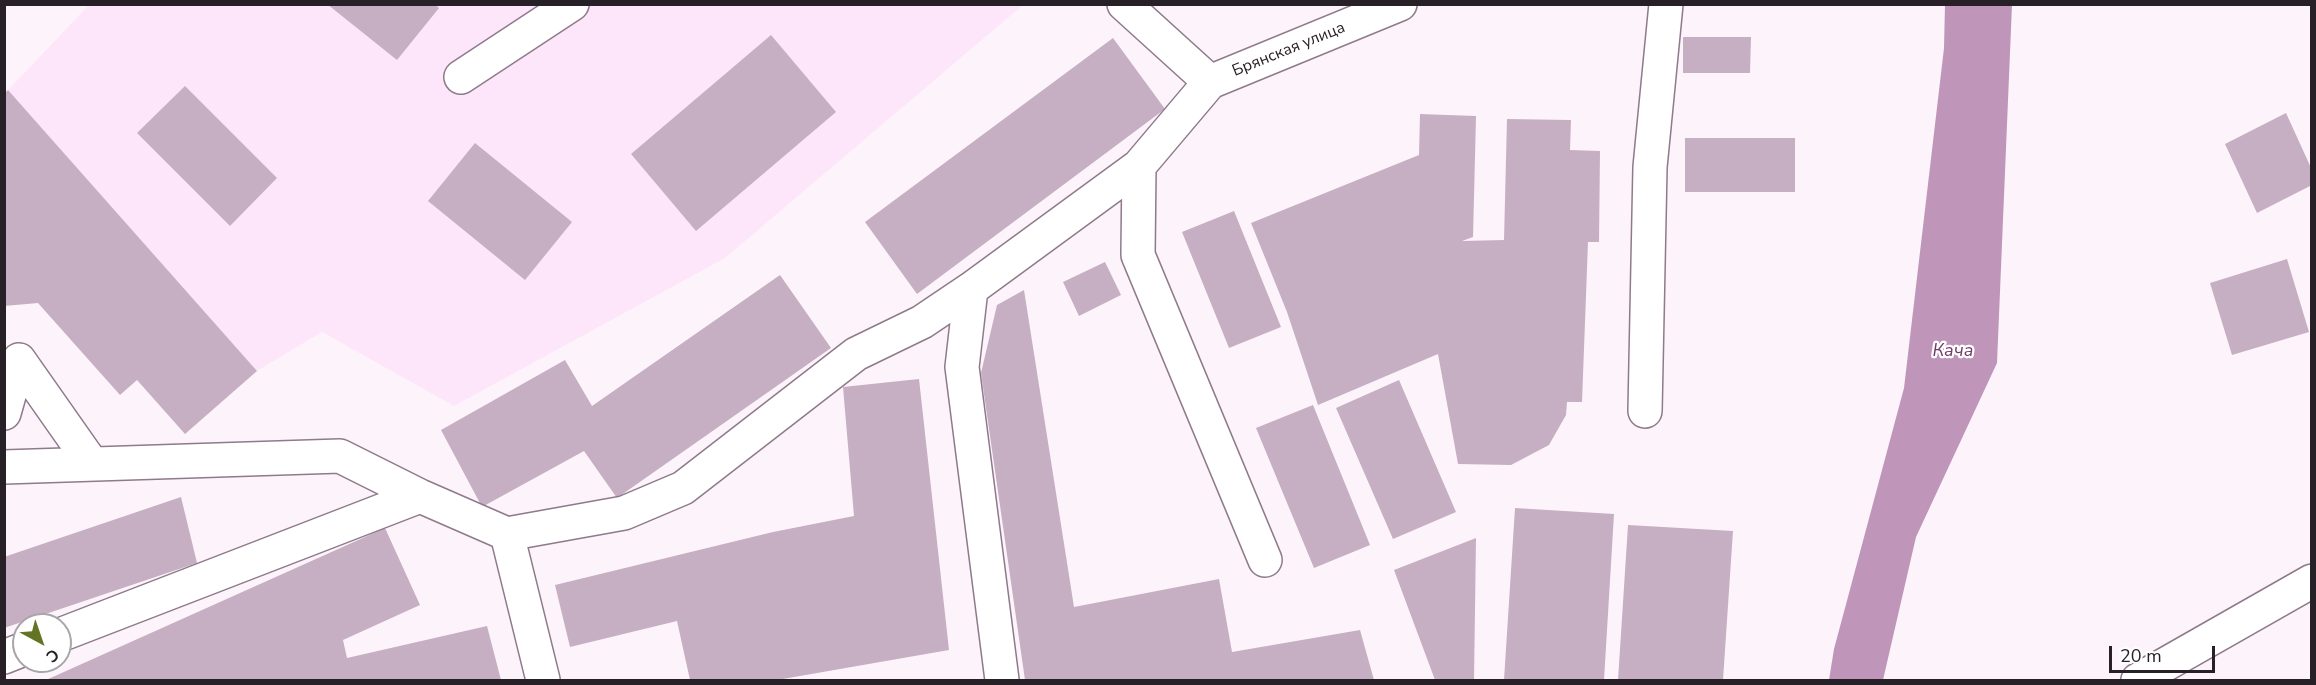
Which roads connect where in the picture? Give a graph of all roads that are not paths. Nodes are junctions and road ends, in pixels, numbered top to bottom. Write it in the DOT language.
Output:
graph roads {
  1 [pos="572,4"];
  2 [pos="1124,4"];
  3 [pos="1400,4"];
  4 [pos="1666,4"];
  5 [pos="461,77"];
  6 [pos="1210,82"];
  7 [pos="1139,166"];
  8 [pos="971,289"];
  9 [pos="1645,411"];
  10 [pos="4,413"];
  11 [pos="92,464"];
  12 [pos="4,467"];
  13 [pos="420,496"];
  14 [pos="507,534"];
  15 [pos="1265,560"];
  16 [pos="2312,581"];
  17 [pos="72,630"];
  18 [pos="543,681"];
  19 [pos="1002,681"];
  20 [pos="2138,681"];
  1 -- 5 [label="street"];
  2 -- 6 [label="street"];
  3 -- 6 [label="street, Брянская улица"];
  4 -- 9 [label="street"];
  6 -- 7 [label="street"];
  7 -- 8 [label="street"];
  7 -- 15 [label="street"];
  8 -- 14 [label="street"];
  8 -- 19 [label="street"];
  10 -- 11 [label="street"];
  11 -- 12 [label="street"];
  11 -- 13 [label="street"];
  13 -- 14 [label="street"];
  13 -- 17 [label="street"];
  14 -- 18 [label="street"];
  16 -- 20 [label="street"];
}
